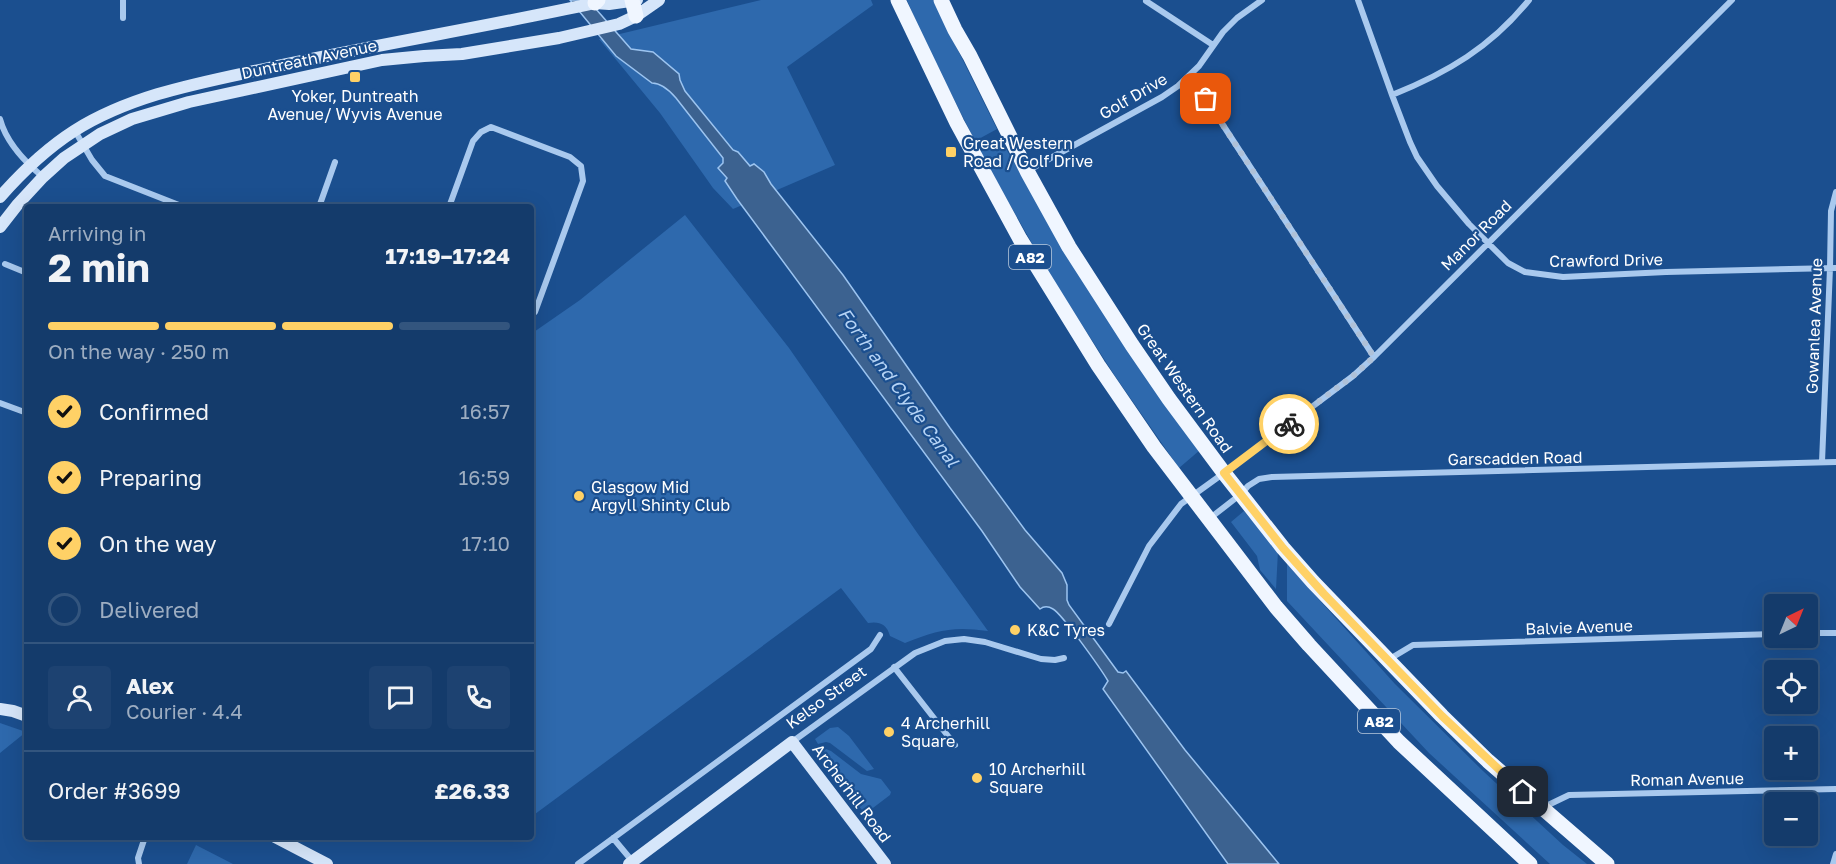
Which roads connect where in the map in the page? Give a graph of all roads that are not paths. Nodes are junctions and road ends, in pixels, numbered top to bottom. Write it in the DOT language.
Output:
graph roads {
  1 [pos="123,0"];
  2 [pos="632,0"];
  3 [pos="637,0"];
  4 [pos="659,0"];
  5 [pos="898,0"];
  6 [pos="940,0"];
  7 [pos="1262,0"];
  8 [pos="1358,0"];
  9 [pos="1529,0"];
  10 [pos="1732,0"];
  11 [pos="1146,1"];
  12 [pos="601,2"];
  13 [pos="636,16"];
  14 [pos="123,18"];
  15 [pos="1213,45"];
  16 [pos="1188,77"];
  17 [pos="1392,95"];
  18 [pos="0,119"];
  19 [pos="74,131"];
  20 [pos="83,144"];
  21 [pos="335,162"];
  22 [pos="29,165"];
  23 [pos="1027,171"];
  24 [pos="43,177"];
  25 [pos="1836,192"];
  26 [pos="0,197"];
  27 [pos="175,204"];
  28 [pos="320,204"];
  29 [pos="450,204"];
  30 [pos="0,227"];
  31 [pos="1487,243"];
  32 [pos="5,264"];
  33 [pos="1833,268"];
  34 [pos="24,272"];
  35 [pos="534,313"];
  36 [pos="1374,357"];
  37 [pos="0,403"];
  38 [pos="24,412"];
  39 [pos="1822,462"];
  40 [pos="1836,462"];
  41 [pos="1224,473"];
  42 [pos="1241,494"];
  43 [pos="1192,496"];
  44 [pos="1209,519"];
  45 [pos="1109,624"];
  46 [pos="1818,633"];
  47 [pos="1836,633"];
  48 [pos="1764,634"];
  49 [pos="880,635"];
  50 [pos="1064,658"];
  51 [pos="1388,660"];
  52 [pos="894,667"];
  53 [pos="0,709"];
  54 [pos="24,715"];
  55 [pos="792,742"];
  56 [pos="956,745"];
  57 [pos="1836,789"];
  58 [pos="1541,808"];
  59 [pos="613,838"];
  60 [pos="144,840"];
  61 [pos="279,840"];
  62 [pos="1836,854"];
  63 [pos="306,859"];
  64 [pos="631,863"];
  65 [pos="139,864"];
  66 [pos="327,864"];
  67 [pos="578,864"];
  68 [pos="885,864"];
  69 [pos="1530,864"];
  70 [pos="1607,864"];
  71 [pos="1833,864"];
  1 -- 14 [label="street"];
  2 -- 3 [label="street, Duntreath Avenue"];
  2 -- 12 [label="street, Duntreath Avenue"];
  2 -- 13 [label="main road"];
  4 -- 13 [label="street, Duntreath Avenue"];
  5 -- 43 [label="main road, A82"];
  6 -- 23 [label="main road, Great Western Road / A82"];
  7 -- 15 [label="street, Golf Drive"];
  8 -- 17 [label="street, Crawford Drive"];
  9 -- 17 [label="street"];
  10 -- 31 [label="street, Manor Road"];
  11 -- 15 [label="street"];
  12 -- 19 [label="street, Duntreath Avenue"];
  13 -- 20 [label="street, Duntreath Avenue"];
  15 -- 16 [label="street, Golf Drive"];
  16 -- 23 [label="street, Golf Drive"];
  16 -- 36 [label="street"];
  17 -- 31 [label="street, Crawford Drive"];
  18 -- 22 [label="street"];
  19 -- 20 [label="street"];
  19 -- 22 [label="street, Duntreath Avenue"];
  20 -- 24 [label="street, Duntreath Avenue"];
  20 -- 27 [label="street"];
  21 -- 28 [label="street"];
  22 -- 24 [label="street"];
  22 -- 26 [label="street, Duntreath Avenue"];
  23 -- 41 [label="main road, Great Western Road / A82"];
  24 -- 30 [label="street, Duntreath Avenue"];
  25 -- 33 [label="street, Gowanlea Avenue"];
  29 -- 35 [label="street"];
  31 -- 33 [label="street, Crawford Drive"];
  31 -- 36 [label="street, Manor Road"];
  32 -- 34 [label="street"];
  33 -- 39 [label="street, Gowanlea Avenue"];
  36 -- 41 [label="street, Manor Road"];
  37 -- 38 [label="street"];
  39 -- 40 [label="street, Garscadden Road"];
  39 -- 42 [label="street, Garscadden Road"];
  41 -- 42 [label="main road, Great Western Road / A82"];
  41 -- 43 [label="street, Manor Road"];
  42 -- 44 [label="street, Garscadden Road"];
  42 -- 51 [label="main road, Great Western Road / A82"];
  43 -- 44 [label="main road, A82"];
  43 -- 45 [label="street, Manor Road"];
  44 -- 69 [label="main road, A82"];
  46 -- 47 [label="street"];
  48 -- 51 [label="street, Balvie Avenue"];
  49 -- 59 [label="street, Kelso Street"];
  50 -- 52 [label="street, Kelso Street"];
  51 -- 58 [label="main road, Great Western Road / A82"];
  52 -- 55 [label="street, Kelso Street"];
  52 -- 56 [label="street"];
  53 -- 54 [label="street"];
  55 -- 64 [label="street, Kelso Street"];
  55 -- 68 [label="street, Archerhill Road"];
  57 -- 58 [label="street, Roman Avenue"];
  58 -- 70 [label="main road, Great Western Road / A82"];
  59 -- 64 [label="street, Kelso Street"];
  59 -- 67 [label="street, Kelso Street"];
  60 -- 65 [label="street"];
  61 -- 63 [label="street"];
  62 -- 71 [label="street"];
  63 -- 66 [label="street"];
}
